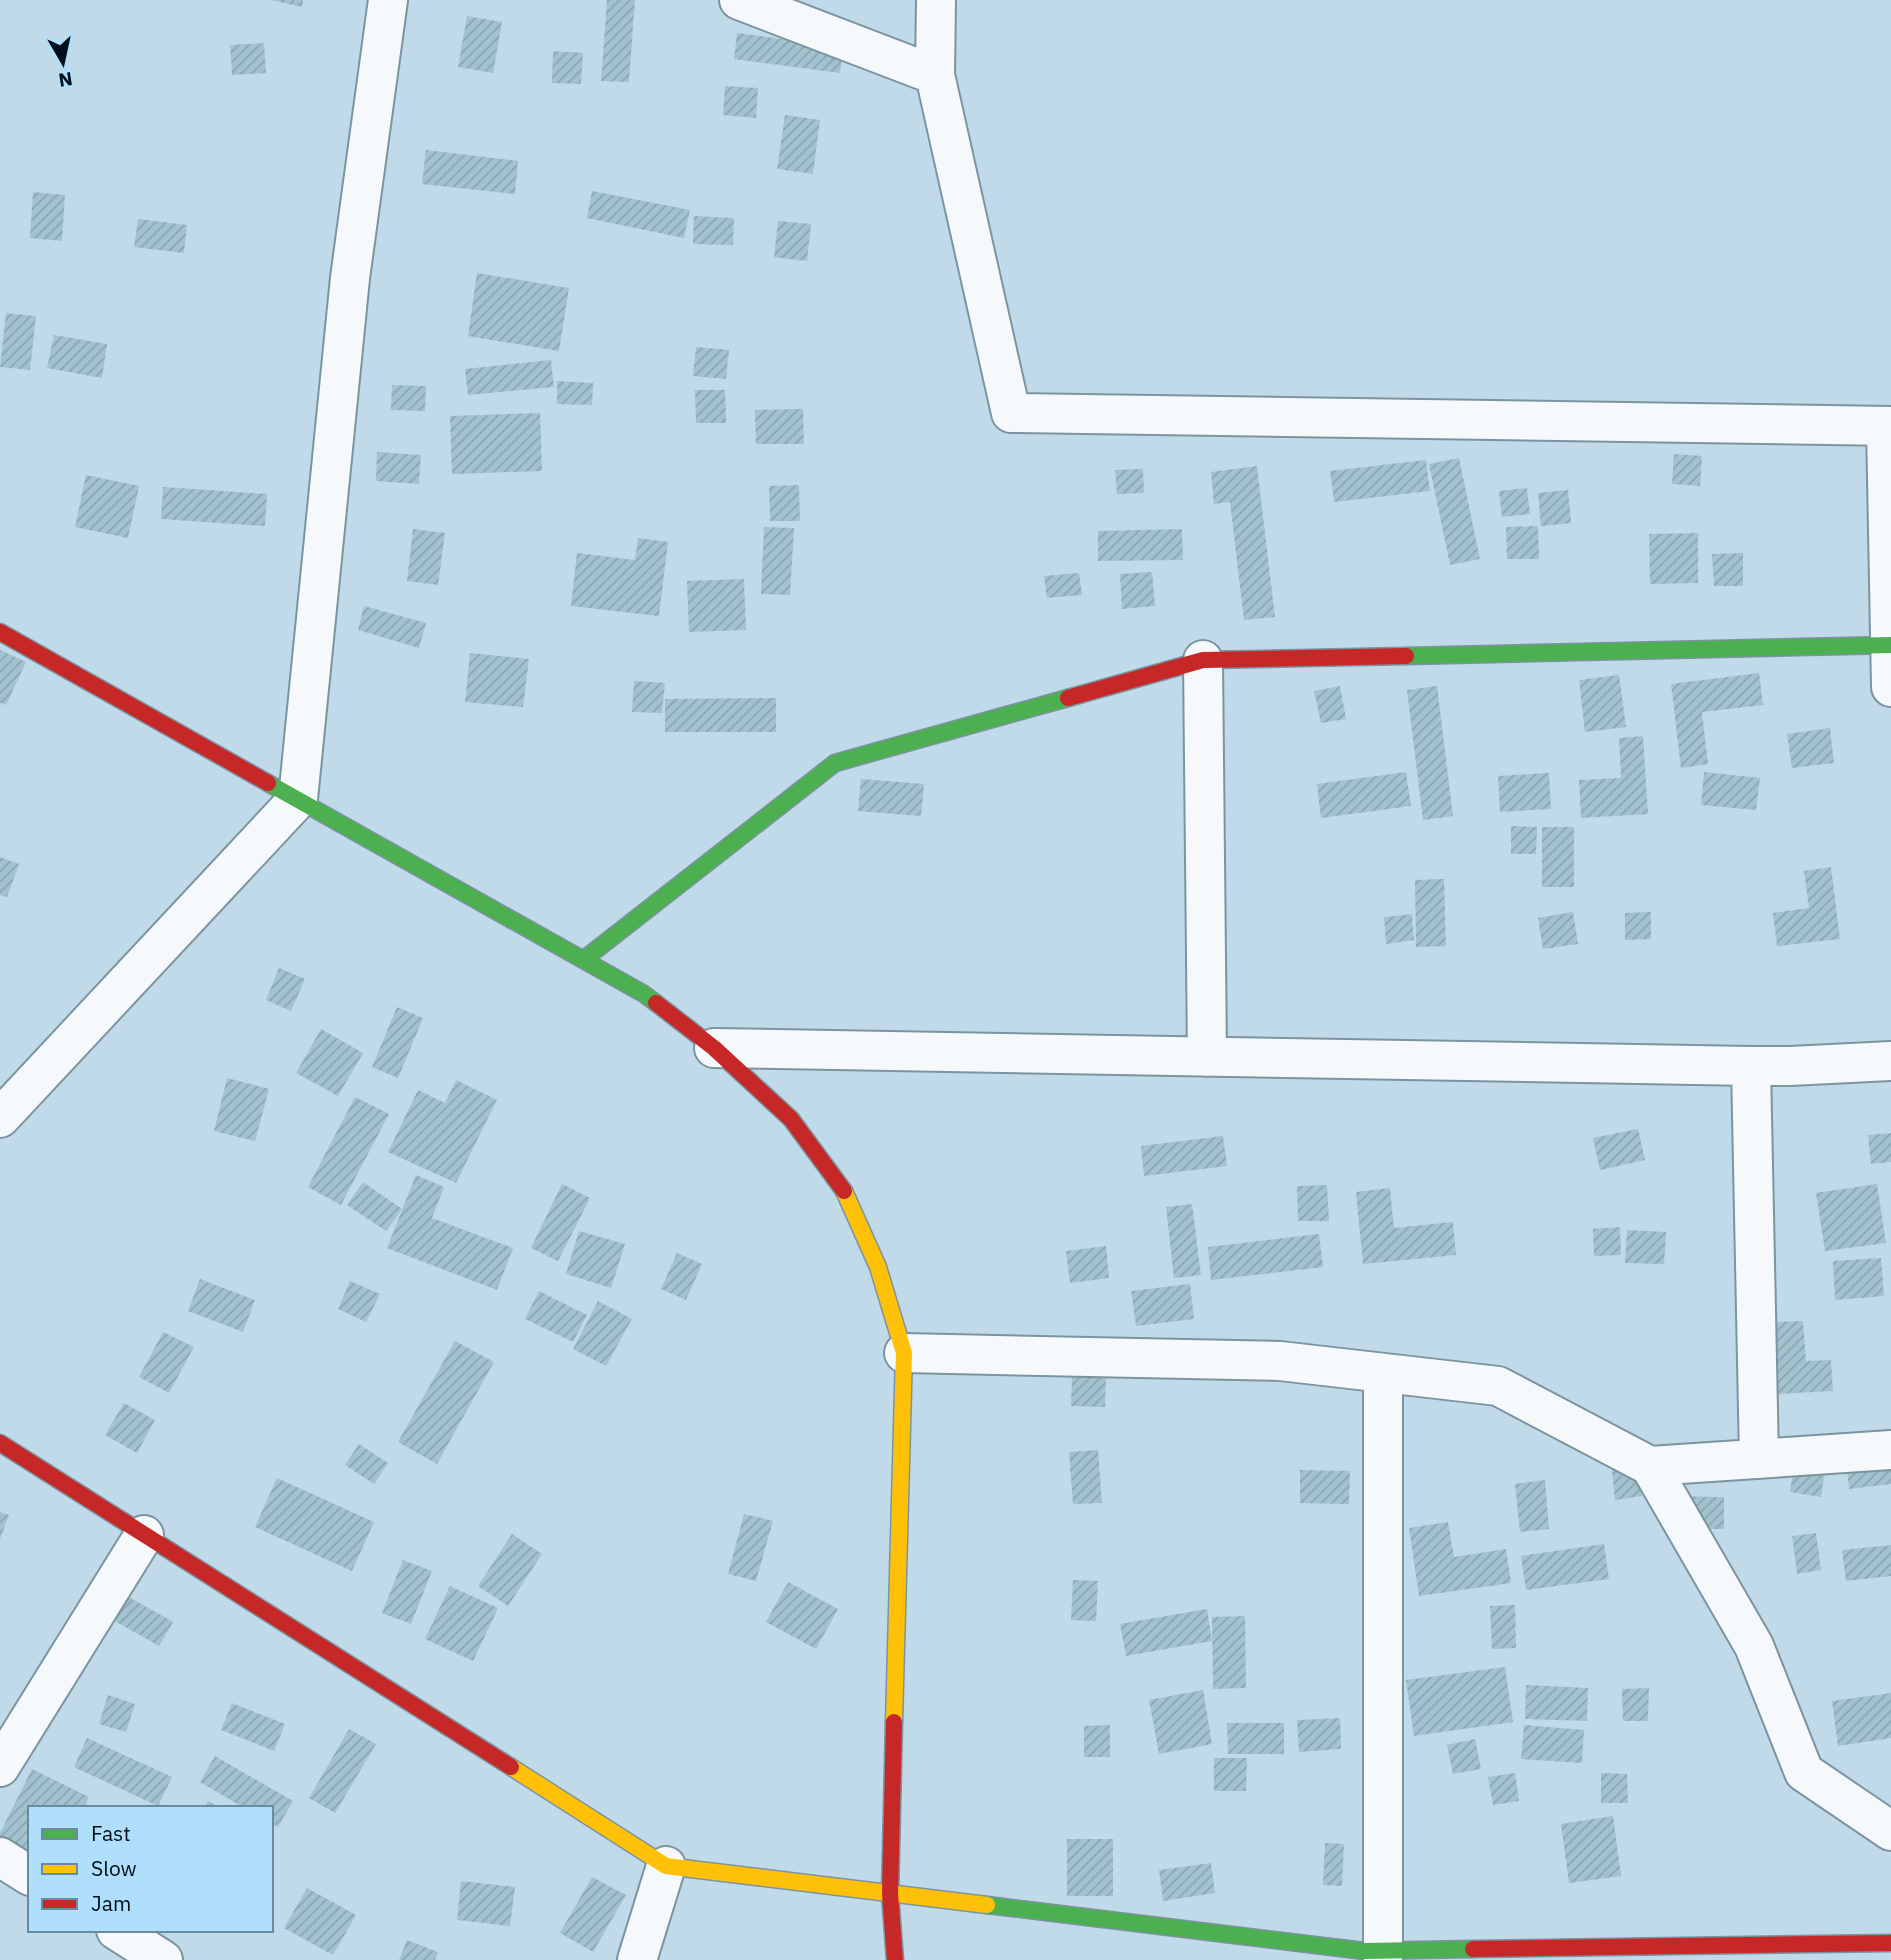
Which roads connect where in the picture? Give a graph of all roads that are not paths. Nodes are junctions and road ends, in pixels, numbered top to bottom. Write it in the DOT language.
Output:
graph roads {
  1 [pos="388,0"];
  2 [pos="739,0"];
  3 [pos="936,0"];
  4 [pos="935,75"];
  5 [pos="1889,426"];
  6 [pos="0,632"];
  7 [pos="1891,645"];
  8 [pos="1203,660"];
  9 [pos="1891,687"];
  10 [pos="298,799"];
  11 [pos="583,960"];
  12 [pos="714,1048"];
  13 [pos="1207,1057"];
  14 [pos="1891,1061"];
  15 [pos="1751,1066"];
  16 [pos="0,1118"];
  17 [pos="904,1353"];
  18 [pos="1383,1373"];
  19 [pos="0,1443"];
  20 [pos="1891,1450"];
  21 [pos="1759,1459"];
  22 [pos="1650,1466"];
  23 [pos="144,1535"];
  24 [pos="0,1767"];
  25 [pos="1891,1831"];
  26 [pos="0,1857"];
  27 [pos="666,1866"];
  28 [pos="28,1875"];
  29 [pos="890,1894"];
  30 [pos="119,1932"];
  31 [pos="1891,1943"];
  32 [pos="1383,1955"];
  33 [pos="163,1960"];
  34 [pos="637,1960"];
  35 [pos="895,1960"];
  1 -- 10 [label="street"];
  2 -- 4 [label="street"];
  3 -- 4 [label="street"];
  4 -- 5 [label="street"];
  5 -- 7 [label="street"];
  6 -- 10 [label="main road"];
  7 -- 8 [label="main road"];
  7 -- 9 [label="street"];
  8 -- 11 [label="main road"];
  8 -- 13 [label="street"];
  10 -- 11 [label="main road"];
  10 -- 16 [label="street"];
  11 -- 12 [label="main road"];
  12 -- 13 [label="street"];
  12 -- 17 [label="main road"];
  13 -- 15 [label="street"];
  14 -- 15 [label="street"];
  15 -- 21 [label="street"];
  17 -- 18 [label="street"];
  17 -- 29 [label="main road"];
  18 -- 22 [label="street"];
  18 -- 32 [label="street"];
  19 -- 23 [label="main road"];
  20 -- 21 [label="street"];
  21 -- 22 [label="street"];
  22 -- 25 [label="street"];
  23 -- 24 [label="street"];
  23 -- 27 [label="main road"];
  26 -- 28 [label="street"];
  27 -- 29 [label="main road"];
  27 -- 34 [label="street"];
  29 -- 32 [label="main road"];
  29 -- 35 [label="main road"];
  30 -- 33 [label="street"];
  31 -- 32 [label="main road"];
}
